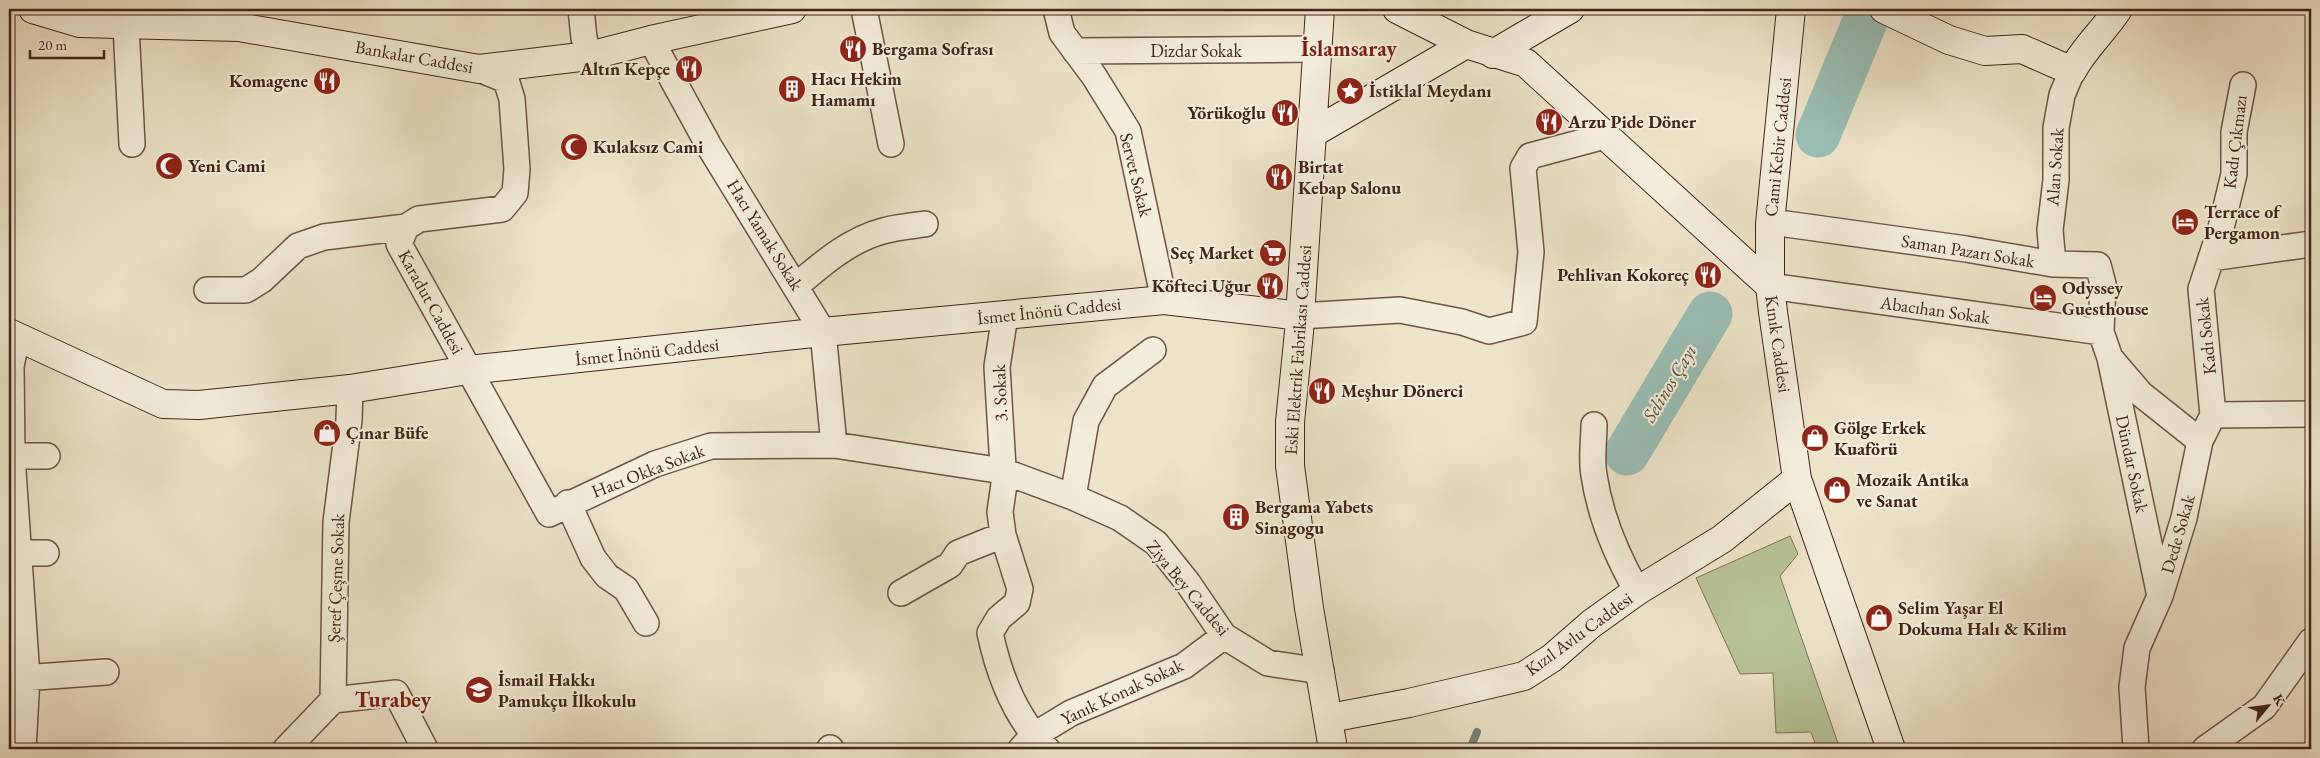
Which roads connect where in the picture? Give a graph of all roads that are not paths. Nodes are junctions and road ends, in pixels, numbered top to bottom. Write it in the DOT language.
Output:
graph roads {
  1 [pos="34,9"];
  2 [pos="581,9"];
  3 [pos="792,9"];
  4 [pos="864,9"];
  5 [pos="1056,9"];
  6 [pos="1320,9"];
  7 [pos="1397,9"];
  8 [pos="1570,9"];
  9 [pos="1791,9"];
  10 [pos="1884,9"];
  11 [pos="2118,9"];
  12 [pos="239,18"];
  13 [pos="126,26"];
  14 [pos="651,40"];
  15 [pos="1466,44"];
  16 [pos="1318,49"];
  17 [pos="1075,51"];
  18 [pos="1493,54"];
  19 [pos="589,56"];
  20 [pos="479,69"];
  21 [pos="2072,71"];
  22 [pos="2243,85"];
  23 [pos="1313,133"];
  24 [pos="1604,136"];
  25 [pos="132,144"];
  26 [pos="891,144"];
  27 [pos="925,224"];
  28 [pos="1770,224"];
  29 [pos="406,227"];
  30 [pos="2311,244"];
  31 [pos="2211,258"];
  32 [pos="2053,264"];
  33 [pos="796,286"];
  34 [pos="1770,286"];
  35 [pos="207,290"];
  36 [pos="1164,300"];
  37 [pos="1005,315"];
  38 [pos="1300,316"];
  39 [pos="823,332"];
  40 [pos="2101,332"];
  41 [pos="11,334"];
  42 [pos="1154,350"];
  43 [pos="2110,358"];
  44 [pos="468,370"];
  45 [pos="350,389"];
  46 [pos="2311,414"];
  47 [pos="2213,415"];
  48 [pos="1594,425"];
  49 [pos="2200,440"];
  50 [pos="834,445"];
  51 [pos="47,456"];
  52 [pos="11,465"];
  53 [pos="1004,471"];
  54 [pos="1798,479"];
  55 [pos="1074,498"];
  56 [pos="568,503"];
  57 [pos="1003,535"];
  58 [pos="46,552"];
  59 [pos="19,553"];
  60 [pos="15,583"];
  61 [pos="1637,592"];
  62 [pos="901,593"];
  63 [pos="2160,596"];
  64 [pos="646,623"];
  65 [pos="1224,636"];
  66 [pos="2311,641"];
  67 [pos="1321,671"];
  68 [pos="106,672"];
  69 [pos="18,678"];
  70 [pos="333,700"];
  71 [pos="1330,718"];
  72 [pos="1033,745"];
  73 [pos="23,749"];
  74 [pos="286,749"];
  75 [pos="425,749"];
  76 [pos="1333,749"];
  77 [pos="1890,749"];
  78 [pos="2136,749"];
  79 [pos="2205,749"];
  1 -- 13 [label="main road, Bankalar Caddesi"];
  2 -- 19 [label="street"];
  3 -- 14 [label="main road, Bankalar Caddesi"];
  4 -- 26 [label="street"];
  5 -- 17 [label="street, Servet Sokak"];
  6 -- 16 [label="main road, Eski Elektrik Fabrikası Caddesi"];
  7 -- 15 [label="main road, Kınık Caddesi"];
  8 -- 18 [label="main road"];
  9 -- 28 [label="main road, Cami Kebir Caddesi"];
  10 -- 21 [label="main road"];
  11 -- 21 [label="main road"];
  12 -- 13 [label="main road, Bankalar Caddesi"];
  12 -- 20 [label="main road, Bankalar Caddesi"];
  13 -- 25 [label="street"];
  14 -- 19 [label="main road, Bankalar Caddesi"];
  14 -- 33 [label="street, Hacı Yamak Sokak"];
  15 -- 18 [label="main road, Kınık Caddesi"];
  15 -- 23 [label="main road"];
  16 -- 17 [label="street, Dizdar Sokak"];
  16 -- 23 [label="main road, Eski Elektrik Fabrikası Caddesi"];
  17 -- 36 [label="street, Servet Sokak"];
  18 -- 24 [label="main road, Kınık Caddesi"];
  19 -- 20 [label="main road, Bankalar Caddesi"];
  20 -- 29 [label="street, Karadut Caddesi"];
  21 -- 32 [label="street, Alan Sokak"];
  22 -- 31 [label="street, Kadı Çıkmazı"];
  23 -- 38 [label="main road, Eski Elektrik Fabrikası Caddesi"];
  24 -- 34 [label="main road, Kınık Caddesi"];
  24 -- 38 [label="street"];
  27 -- 33 [label="street"];
  28 -- 32 [label="street, Saman Pazarı Sokak"];
  28 -- 34 [label="main road, Cami Kebir Caddesi"];
  29 -- 35 [label="street"];
  29 -- 44 [label="street, Karadut Caddesi"];
  30 -- 31 [label="street"];
  31 -- 47 [label="street, Kadı Sokak"];
  32 -- 40 [label="street, Saman Pazarı Sokak"];
  33 -- 39 [label="street, Hacı Yamak Sokak"];
  34 -- 40 [label="street, Abacıhan Sokak"];
  34 -- 54 [label="main road, Kınık Caddesi"];
  36 -- 37 [label="main road, İsmet İnönü Caddesi"];
  36 -- 38 [label="main road, İsmet İnönü Caddesi"];
  37 -- 39 [label="main road, İsmet İnönü Caddesi"];
  37 -- 53 [label="street, 3. Sokak"];
  38 -- 67 [label="main road, Eski Elektrik Fabrikası Caddesi"];
  39 -- 44 [label="main road, İsmet İnönü Caddesi"];
  39 -- 50 [label="street, Hacı Yamak Sokak"];
  40 -- 43 [label="street, Dündar Sokak"];
  41 -- 45 [label="main road, İsmet İnönü Caddesi"];
  41 -- 52 [label="street"];
  42 -- 55 [label="street"];
  43 -- 49 [label="street"];
  43 -- 63 [label="street, Dündar Sokak"];
  44 -- 45 [label="main road, İsmet İnönü Caddesi"];
  44 -- 56 [label="street, Hacı Okka Sokak"];
  45 -- 70 [label="street, Şeref Çeşme Sokak"];
  46 -- 47 [label="street"];
  47 -- 49 [label="street, Dede Sokak"];
  48 -- 61 [label="street"];
  49 -- 63 [label="street, Dede Sokak"];
  50 -- 53 [label="street, Hacı Okka Sokak"];
  50 -- 56 [label="street, Hacı Okka Sokak"];
  51 -- 52 [label="street"];
  52 -- 59 [label="street"];
  53 -- 55 [label="street, Ziya Bey Caddesi"];
  53 -- 57 [label="street, 3. Sokak"];
  54 -- 61 [label="main road, Kızıl Avlu Caddesi"];
  54 -- 77 [label="main road, Kınık Caddesi"];
  55 -- 65 [label="street, Ziya Bey Caddesi"];
  56 -- 64 [label="street"];
  57 -- 62 [label="street"];
  57 -- 72 [label="street, 3. Sokak"];
  58 -- 59 [label="street"];
  59 -- 60 [label="street"];
  60 -- 69 [label="street"];
  61 -- 71 [label="main road, Kızıl Avlu Caddesi"];
  63 -- 78 [label="street, Dede Sokak"];
  65 -- 67 [label="street, Ziya Bey Caddesi"];
  65 -- 72 [label="street, Yanık Konak Sokak"];
  66 -- 79 [label="street"];
  67 -- 71 [label="main road, Eski Elektrik Fabrikası Caddesi"];
  68 -- 69 [label="street"];
  69 -- 73 [label="street"];
  70 -- 74 [label="street"];
  70 -- 75 [label="street"];
  71 -- 76 [label="main road, Eski Elektrik Fabrikası Caddesi"];
}
